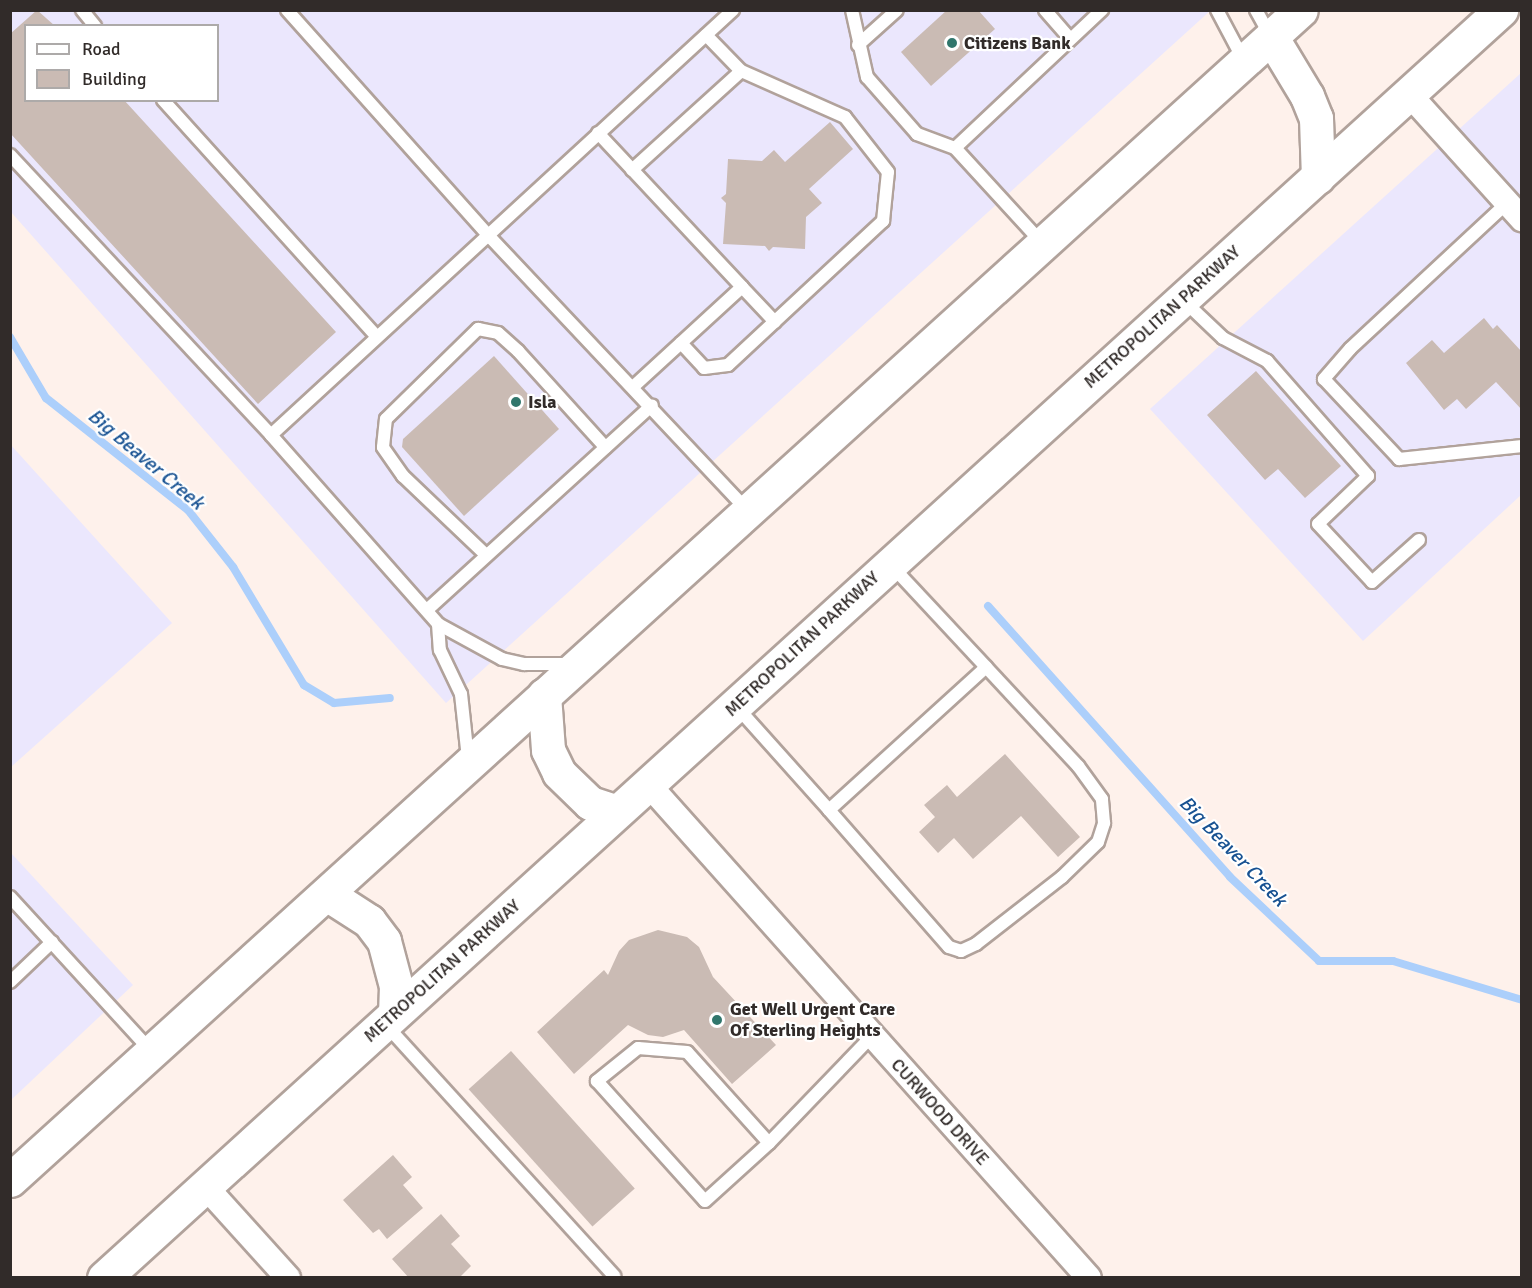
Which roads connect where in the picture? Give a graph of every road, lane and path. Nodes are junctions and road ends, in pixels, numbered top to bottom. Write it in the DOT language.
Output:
graph roads {
  1 [pos="82,10"];
  2 [pos="286,10"];
  3 [pos="732,10"];
  4 [pos="852,10"];
  5 [pos="897,10"];
  6 [pos="1045,10"];
  7 [pos="1102,10"];
  8 [pos="1217,10"];
  9 [pos="1301,10"];
  10 [pos="1501,10"];
  11 [pos="94,24"];
  12 [pos="1264,24"];
  13 [pos="706,34"];
  14 [pos="1070,39"];
  15 [pos="858,45"];
  16 [pos="1244,62"];
  17 [pos="741,71"];
  18 [pos="1409,94"];
  19 [pos="165,102"];
  20 [pos="598,133"];
  21 [pos="955,148"];
  22 [pos="10,155"];
  23 [pos="632,170"];
  24 [pos="1318,177"];
  25 [pos="1514,211"];
  26 [pos="488,235"];
  27 [pos="1043,244"];
  28 [pos="742,287"];
  29 [pos="1182,300"];
  30 [pos="775,322"];
  31 [pos="376,337"];
  32 [pos="681,344"];
  33 [pos="634,386"];
  34 [pos="652,405"];
  35 [pos="271,435"];
  36 [pos="1521,446"];
  37 [pos="605,447"];
  38 [pos="748,512"];
  39 [pos="1419,540"];
  40 [pos="486,555"];
  41 [pos="889,563"];
  42 [pos="426,610"];
  43 [pos="438,624"];
  44 [pos="578,664"];
  45 [pos="986,666"];
  46 [pos="544,695"];
  47 [pos="735,705"];
  48 [pos="468,764"];
  49 [pos="648,784"];
  50 [pos="829,810"];
  51 [pos="617,812"];
  52 [pos="327,894"];
  53 [pos="10,897"];
  54 [pos="52,942"];
  55 [pos="10,982"];
  56 [pos="390,1018"];
  57 [pos="872,1036"];
  58 [pos="152,1052"];
  59 [pos="769,1143"];
  60 [pos="10,1180"];
  61 [pos="205,1186"];
  62 [pos="614,1276"];
  63 [pos="104,1278"];
  64 [pos="288,1278"];
  65 [pos="1089,1278"];
  1 -- 11 [label="lane"];
  2 -- 26 [label="lane"];
  3 -- 13 [label="lane"];
  4 -- 15 [label="lane"];
  5 -- 15 [label="lane"];
  6 -- 14 [label="lane"];
  7 -- 14 [label="lane"];
  8 -- 16 [label="lane"];
  9 -- 12 [label="main road"];
  10 -- 18 [label="main road, METROPOLITAN PARKWAY"];
  12 -- 16 [label="main road"];
  12 -- 24 [label="main road"];
  13 -- 17 [label="lane"];
  13 -- 20 [label="lane"];
  14 -- 21 [label="lane"];
  15 -- 21 [label="lane"];
  16 -- 27 [label="main road"];
  17 -- 23 [label="lane"];
  17 -- 30 [label="lane"];
  18 -- 24 [label="main road, METROPOLITAN PARKWAY"];
  18 -- 25 [label="street"];
  19 -- 31 [label="lane"];
  20 -- 23 [label="lane"];
  20 -- 26 [label="lane"];
  21 -- 27 [label="lane"];
  22 -- 35 [label="lane"];
  23 -- 28 [label="lane"];
  24 -- 29 [label="main road, METROPOLITAN PARKWAY"];
  25 -- 36 [label="lane"];
  26 -- 31 [label="lane"];
  26 -- 33 [label="lane"];
  27 -- 38 [label="main road"];
  28 -- 30 [label="lane"];
  28 -- 32 [label="lane"];
  29 -- 39 [label="lane"];
  29 -- 41 [label="main road, METROPOLITAN PARKWAY"];
  30 -- 32 [label="lane"];
  31 -- 35 [label="lane"];
  32 -- 33 [label="lane"];
  33 -- 34 [label="lane"];
  34 -- 37 [label="lane"];
  34 -- 38 [label="lane"];
  35 -- 42 [label="lane"];
  37 -- 40 [label="lane"];
  37 -- 40 [label="lane"];
  38 -- 44 [label="main road"];
  40 -- 42 [label="lane"];
  41 -- 45 [label="lane"];
  41 -- 47 [label="main road, METROPOLITAN PARKWAY"];
  42 -- 43 [label="lane"];
  43 -- 44 [label="lane"];
  43 -- 48 [label="lane"];
  44 -- 46 [label="main road"];
  45 -- 50 [label="lane"];
  45 -- 50 [label="lane"];
  46 -- 48 [label="main road"];
  46 -- 51 [label="main road"];
  47 -- 49 [label="main road, METROPOLITAN PARKWAY"];
  47 -- 50 [label="lane"];
  48 -- 52 [label="main road"];
  49 -- 51 [label="main road, METROPOLITAN PARKWAY"];
  49 -- 57 [label="street, CURWOOD DRIVE"];
  51 -- 56 [label="main road, METROPOLITAN PARKWAY"];
  52 -- 56 [label="main road"];
  52 -- 58 [label="main road"];
  53 -- 54 [label="lane"];
  54 -- 55 [label="lane"];
  54 -- 58 [label="lane"];
  56 -- 61 [label="main road, METROPOLITAN PARKWAY"];
  56 -- 62 [label="lane"];
  57 -- 59 [label="lane"];
  57 -- 65 [label="street, CURWOOD DRIVE"];
  58 -- 60 [label="main road"];
  59 -- 59 [label="lane"];
  61 -- 63 [label="main road, METROPOLITAN PARKWAY"];
  61 -- 64 [label="street"];
}
